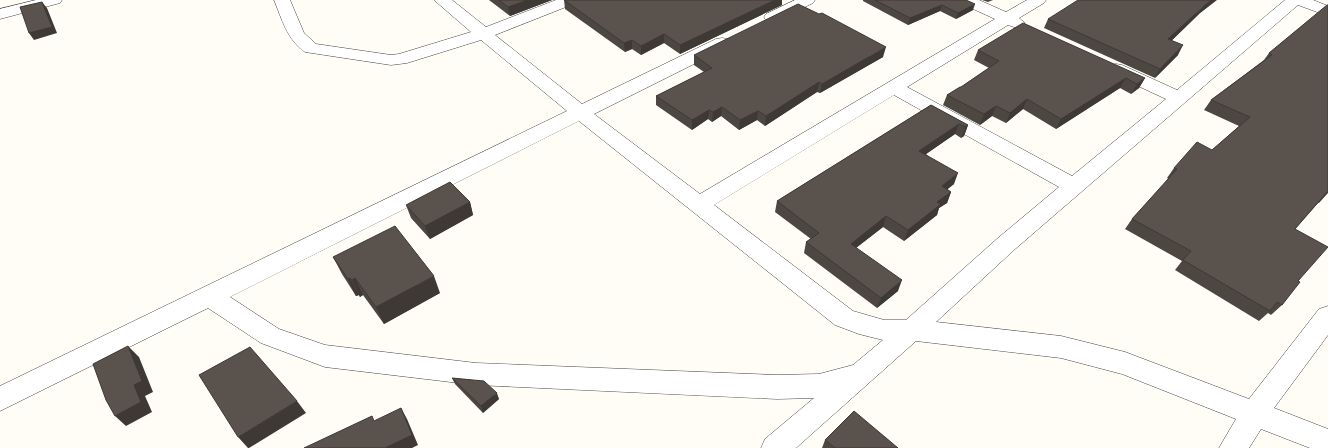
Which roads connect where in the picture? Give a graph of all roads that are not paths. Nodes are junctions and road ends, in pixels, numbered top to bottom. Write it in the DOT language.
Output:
graph roads {
  1 [pos="54,0"];
  2 [pos="282,0"];
  3 [pos="442,0"];
  4 [pos="570,0"];
  5 [pos="807,0"];
  6 [pos="966,0"];
  7 [pos="1038,0"];
  8 [pos="1296,0"];
  9 [pos="1328,11"];
  10 [pos="0,14"];
  11 [pos="1007,18"];
  12 [pos="758,25"];
  13 [pos="1028,28"];
  14 [pos="483,34"];
  15 [pos="736,35"];
  16 [pos="1101,62"];
  17 [pos="893,87"];
  18 [pos="1180,98"];
  19 [pos="581,113"];
  20 [pos="1075,187"];
  21 [pos="698,204"];
  22 [pos="208,295"];
  23 [pos="1328,316"];
  24 [pos="913,330"];
  25 [pos="860,375"];
  26 [pos="0,399"];
  27 [pos="1255,413"];
  28 [pos="1328,442"];
  29 [pos="776,448"];
  30 [pos="1233,448"];
  1 -- 10 [label="street"];
  2 -- 14 [label="street"];
  3 -- 14 [label="street"];
  4 -- 14 [label="street"];
  5 -- 12 [label="street"];
  6 -- 11 [label="street"];
  7 -- 11 [label="street"];
  8 -- 9 [label="street"];
  8 -- 18 [label="street"];
  11 -- 13 [label="street"];
  11 -- 17 [label="street"];
  14 -- 19 [label="street"];
  15 -- 19 [label="street"];
  16 -- 18 [label="street"];
  17 -- 20 [label="street"];
  17 -- 21 [label="street"];
  18 -- 20 [label="street"];
  19 -- 21 [label="street"];
  19 -- 22 [label="street"];
  20 -- 24 [label="street"];
  21 -- 24 [label="street"];
  22 -- 25 [label="street"];
  22 -- 26 [label="street"];
  23 -- 27 [label="street"];
  24 -- 25 [label="street"];
  24 -- 27 [label="street"];
  25 -- 29 [label="street"];
  27 -- 28 [label="street"];
  27 -- 30 [label="street"];
}
